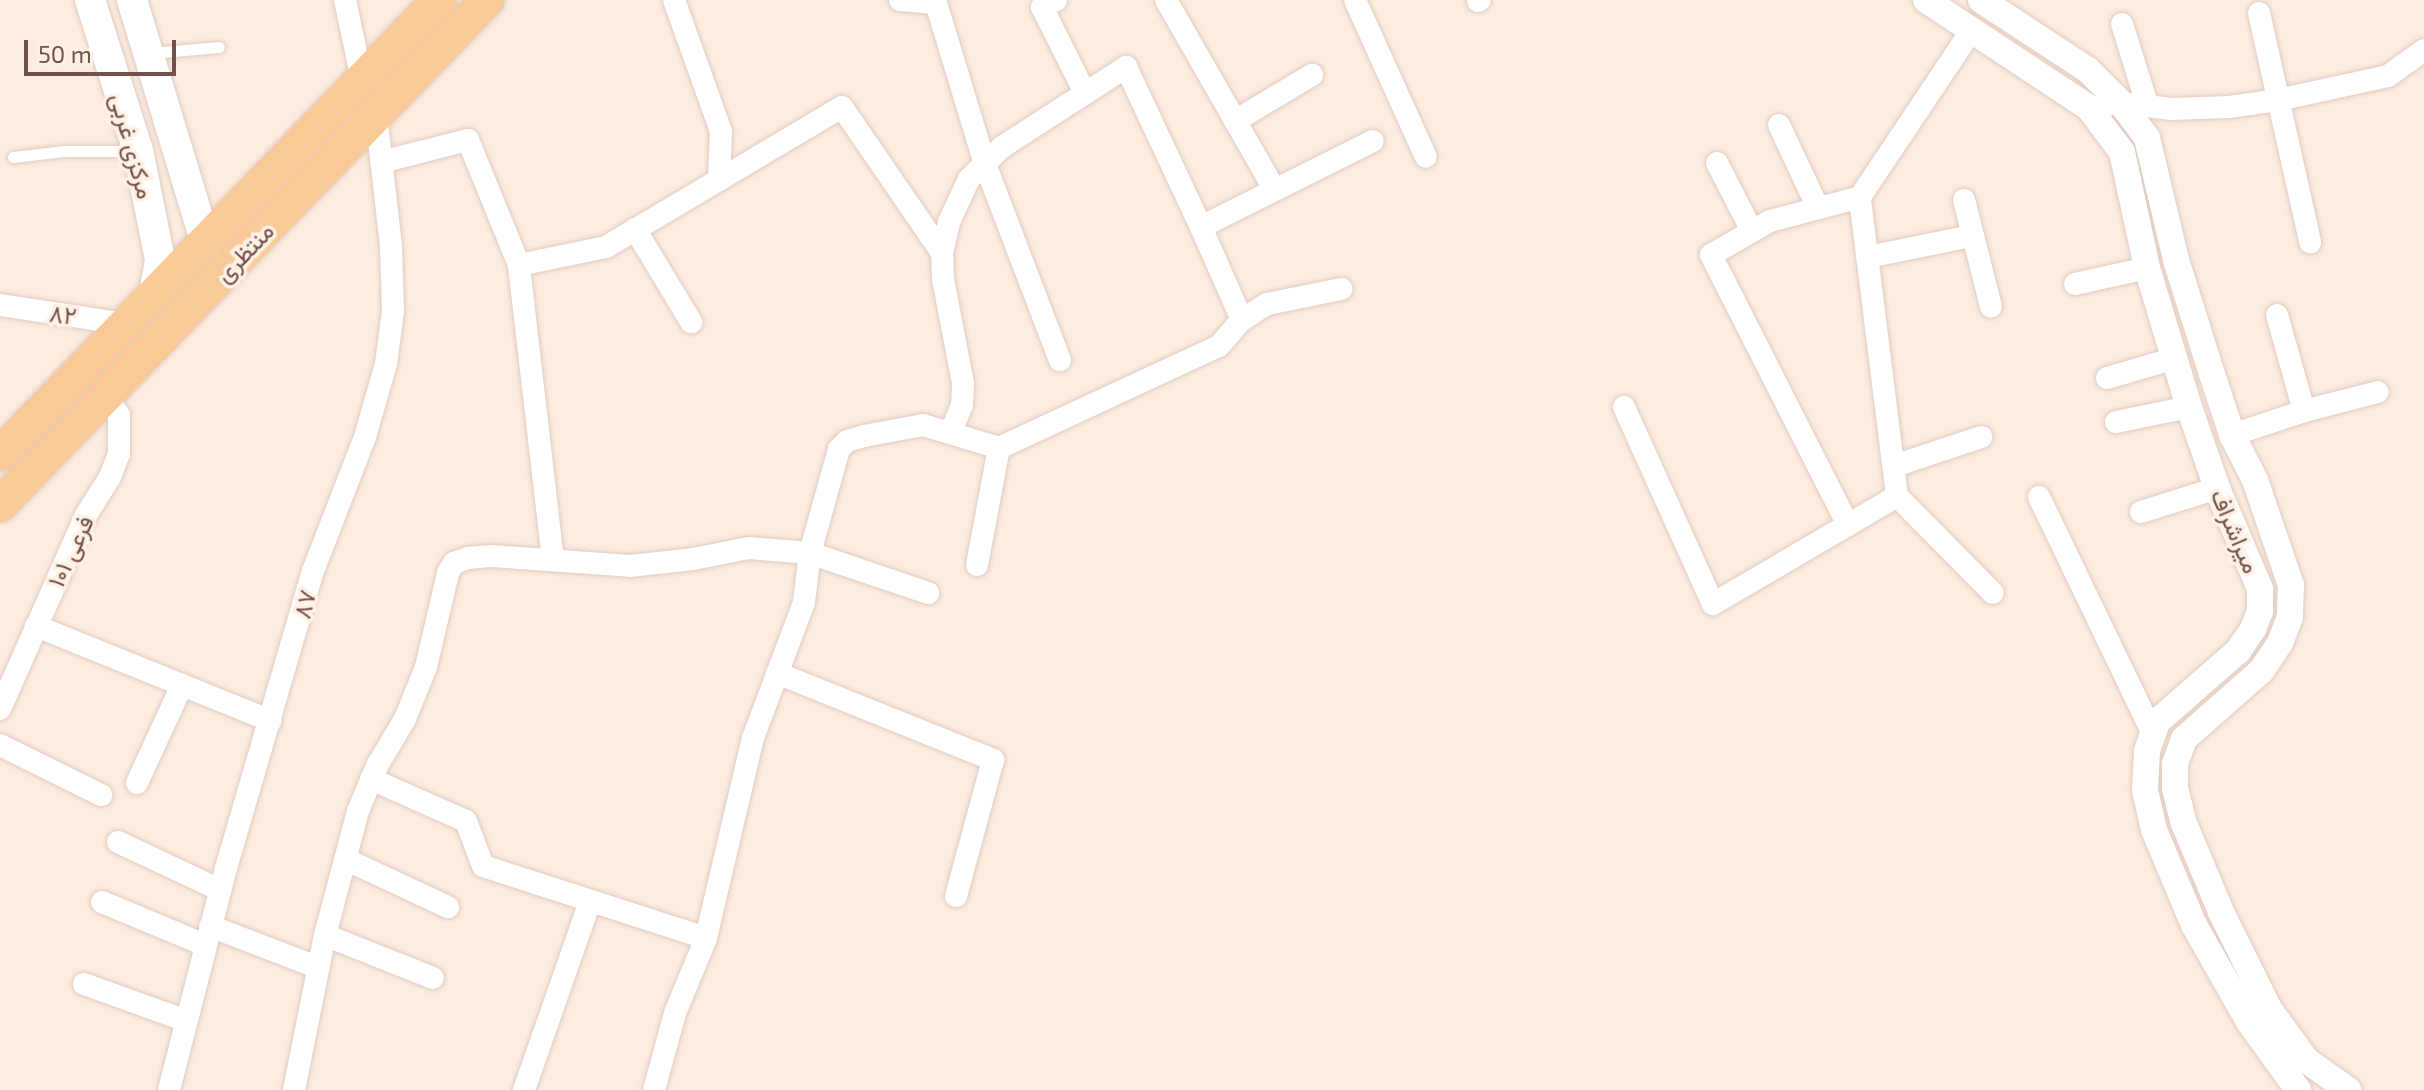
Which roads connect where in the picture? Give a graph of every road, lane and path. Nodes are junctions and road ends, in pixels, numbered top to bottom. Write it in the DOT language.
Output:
graph roads {
  1 [pos="90,0"];
  2 [pos="132,0"];
  3 [pos="345,0"];
  4 [pos="439,0"];
  5 [pos="487,0"];
  6 [pos="674,0"];
  7 [pos="900,0"];
  8 [pos="1166,0"];
  9 [pos="1355,0"];
  10 [pos="1926,0"];
  11 [pos="1981,0"];
  12 [pos="1046,2"];
  13 [pos="2259,13"];
  14 [pos="2122,24"];
  15 [pos="1972,30"];
  16 [pos="219,47"];
  17 [pos="2424,50"];
  18 [pos="146,53"];
  19 [pos="1312,75"];
  20 [pos="362,80"];
  21 [pos="1084,91"];
  22 [pos="2278,100"];
  23 [pos="2134,104"];
  24 [pos="2089,108"];
  25 [pos="376,115"];
  26 [pos="1235,121"];
  27 [pos="1779,125"];
  28 [pos="1373,141"];
  29 [pos="138,150"];
  30 [pos="13,157"];
  31 [pos="1426,157"];
  32 [pos="381,162"];
  33 [pos="1717,163"];
  34 [pos="985,164"];
  35 [pos="719,180"];
  36 [pos="1275,190"];
  37 [pos="1860,197"];
  38 [pos="1964,200"];
  39 [pos="1818,208"];
  40 [pos="1201,227"];
  41 [pos="635,229"];
  42 [pos="1752,231"];
  43 [pos="1971,236"];
  44 [pos="2310,242"];
  45 [pos="206,244"];
  46 [pos="942,253"];
  47 [pos="1868,257"];
  48 [pos="519,265"];
  49 [pos="2147,268"];
  50 [pos="2075,284"];
  51 [pos="1341,289"];
  52 [pos="154,295"];
  53 [pos="0,305"];
  54 [pos="1991,307"];
  55 [pos="2277,315"];
  56 [pos="1242,320"];
  57 [pos="691,322"];
  58 [pos="126,324"];
  59 [pos="1060,360"];
  60 [pos="2212,374"];
  61 [pos="2107,378"];
  62 [pos="2182,382"];
  63 [pos="2378,392"];
  64 [pos="105,396"];
  65 [pos="1624,407"];
  66 [pos="2304,411"];
  67 [pos="2116,422"];
  68 [pos="951,432"];
  69 [pos="2232,435"];
  70 [pos="1981,437"];
  71 [pos="999,448"];
  72 [pos="0,454"];
  73 [pos="1894,466"];
  74 [pos="2217,488"];
  75 [pos="1897,496"];
  76 [pos="2039,497"];
  77 [pos="0,505"];
  78 [pos="2141,512"];
  79 [pos="1848,525"];
  80 [pos="810,553"];
  81 [pos="553,560"];
  82 [pos="977,565"];
  83 [pos="928,593"];
  84 [pos="1993,593"];
  85 [pos="36,626"];
  86 [pos="777,673"];
  87 [pos="182,685"];
  88 [pos="0,709"];
  89 [pos="271,721"];
  90 [pos="2153,734"];
  91 [pos="0,745"];
  92 [pos="371,779"];
  93 [pos="137,783"];
  94 [pos="101,795"];
  95 [pos="118,842"];
  96 [pos="345,859"];
  97 [pos="220,890"];
  98 [pos="956,896"];
  99 [pos="102,902"];
  100 [pos="590,902"];
  101 [pos="448,907"];
  102 [pos="207,935"];
  103 [pos="325,935"];
  104 [pos="706,938"];
  105 [pos="317,967"];
  106 [pos="433,978"];
  107 [pos="84,984"];
  108 [pos="184,1020"];
  109 [pos="169,1090"];
  110 [pos="294,1090"];
  111 [pos="524,1090"];
  112 [pos="654,1090"];
  113 [pos="2298,1090"];
  114 [pos="2348,1090"];
  1 -- 29 [label="main road, مرکزی غربی"];
  2 -- 18 [label="main road, مرکزی غربی"];
  3 -- 20 [label="street"];
  4 -- 20 [label="main road, منتظری"];
  5 -- 25 [label="main road, منتظری"];
  6 -- 35 [label="street"];
  7 -- 34 [label="street"];
  8 -- 26 [label="street"];
  9 -- 31 [label="street"];
  10 -- 15 [label="street, میراشراف"];
  11 -- 23 [label="street, میراشراف"];
  12 -- 21 [label="street"];
  13 -- 22 [label="street"];
  14 -- 23 [label="street"];
  15 -- 24 [label="street, میراشراف"];
  15 -- 37 [label="street"];
  16 -- 18 [label="lane"];
  17 -- 22 [label="street"];
  18 -- 45 [label="main road, مرکزی غربی"];
  19 -- 26 [label="street"];
  20 -- 45 [label="main road, منتظری"];
  21 -- 34 [label="street"];
  21 -- 40 [label="street"];
  22 -- 23 [label="street"];
  22 -- 44 [label="street"];
  23 -- 24 [label="street"];
  23 -- 60 [label="street, میراشراف"];
  24 -- 49 [label="street, میراشراف"];
  25 -- 32 [label="street, ۸۷"];
  25 -- 64 [label="main road, منتظری"];
  26 -- 36 [label="street"];
  27 -- 39 [label="street"];
  28 -- 36 [label="street"];
  29 -- 30 [label="lane"];
  29 -- 52 [label="main road, مرکزی غربی"];
  32 -- 48 [label="street"];
  32 -- 89 [label="street, ۸۷"];
  33 -- 42 [label="street"];
  34 -- 46 [label="street"];
  34 -- 59 [label="street"];
  35 -- 41 [label="street"];
  35 -- 46 [label="street"];
  36 -- 40 [label="street"];
  37 -- 39 [label="street"];
  37 -- 47 [label="street"];
  38 -- 43 [label="street"];
  39 -- 42 [label="street"];
  40 -- 56 [label="street"];
  41 -- 48 [label="street"];
  41 -- 57 [label="street"];
  42 -- 79 [label="street"];
  43 -- 47 [label="street"];
  43 -- 54 [label="street"];
  45 -- 52 [label="main road, منتظری"];
  46 -- 68 [label="street"];
  47 -- 73 [label="street"];
  48 -- 81 [label="street"];
  49 -- 50 [label="street"];
  49 -- 62 [label="street, میراشراف"];
  51 -- 56 [label="street"];
  52 -- 58 [label="main road, منتظری"];
  53 -- 58 [label="street, ۸۲"];
  55 -- 66 [label="street"];
  56 -- 71 [label="street"];
  58 -- 72 [label="main road, منتظری"];
  60 -- 62 [label="street"];
  60 -- 69 [label="street, میراشراف"];
  61 -- 62 [label="street"];
  62 -- 67 [label="street"];
  62 -- 74 [label="street, میراشراف"];
  63 -- 66 [label="street"];
  64 -- 77 [label="main road, منتظری"];
  64 -- 85 [label="street, فرعی ۱۰۱"];
  65 -- 79 [label="street"];
  66 -- 69 [label="street"];
  68 -- 71 [label="street"];
  68 -- 80 [label="street"];
  69 -- 114 [label="street, میراشراف"];
  70 -- 73 [label="street"];
  71 -- 82 [label="street"];
  73 -- 75 [label="street"];
  74 -- 78 [label="street"];
  74 -- 90 [label="street, میراشراف"];
  75 -- 79 [label="street"];
  75 -- 84 [label="street"];
  76 -- 90 [label="street"];
  80 -- 81 [label="street"];
  80 -- 83 [label="street"];
  80 -- 86 [label="street"];
  81 -- 92 [label="street"];
  85 -- 87 [label="street"];
  85 -- 88 [label="street, فرعی ۱۰۱"];
  86 -- 98 [label="street"];
  86 -- 104 [label="street"];
  87 -- 89 [label="street"];
  87 -- 93 [label="street"];
  89 -- 97 [label="street, ۸۷"];
  90 -- 113 [label="street, میراشراف"];
  91 -- 94 [label="street"];
  92 -- 96 [label="street"];
  92 -- 100 [label="street"];
  95 -- 97 [label="street"];
  96 -- 101 [label="street"];
  96 -- 103 [label="street"];
  97 -- 102 [label="street, ۸۷"];
  99 -- 102 [label="street"];
  100 -- 104 [label="street"];
  100 -- 111 [label="street"];
  102 -- 105 [label="street"];
  102 -- 108 [label="street, ۸۷"];
  103 -- 105 [label="street"];
  103 -- 106 [label="street"];
  104 -- 112 [label="street"];
  105 -- 110 [label="street"];
  107 -- 108 [label="street"];
  108 -- 109 [label="street, ۸۷"];
}
